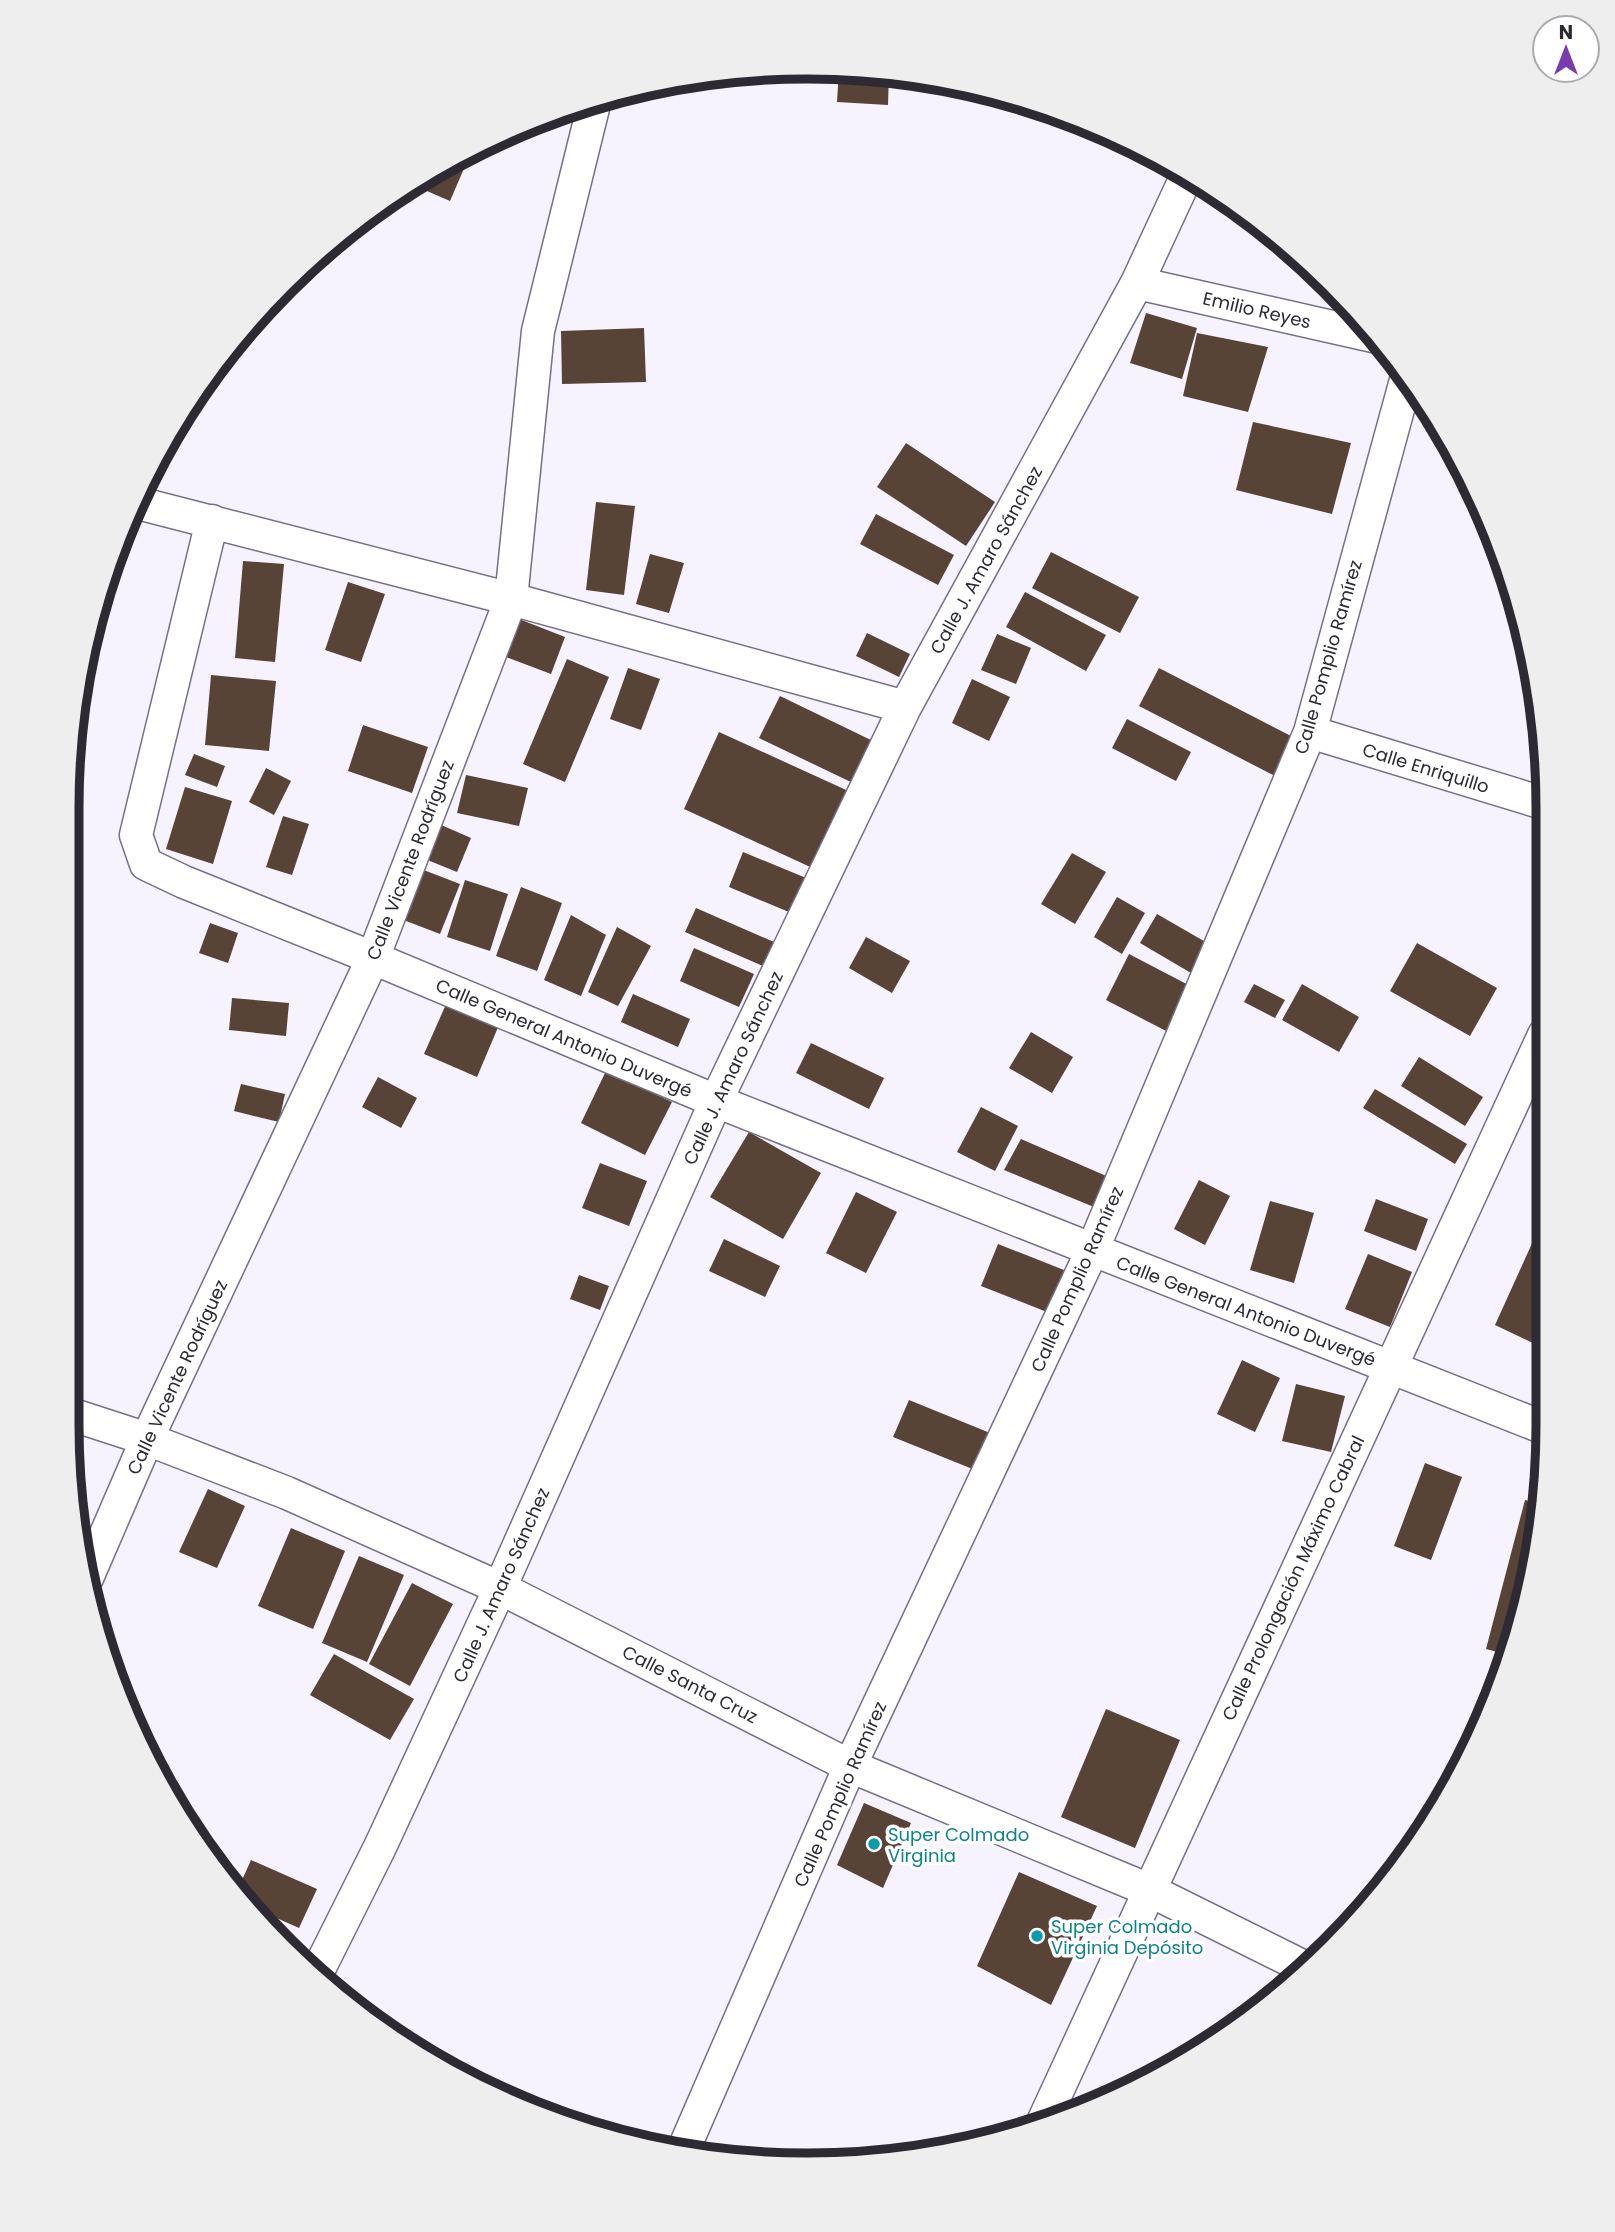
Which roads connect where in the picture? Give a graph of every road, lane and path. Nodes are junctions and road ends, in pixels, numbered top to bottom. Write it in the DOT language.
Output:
graph roads {
  1 [pos="592,112"];
  2 [pos="1183,183"];
  3 [pos="1137,283"];
  4 [pos="1360,333"];
  5 [pos="1403,389"];
  6 [pos="145,505"];
  7 [pos="212,521"];
  8 [pos="511,599"];
  9 [pos="905,707"];
  10 [pos="1310,732"];
  11 [pos="1536,801"];
  12 [pos="373,958"];
  13 [pos="1536,1052"];
  14 [pos="716,1101"];
  15 [pos="1092,1251"];
  16 [pos="1390,1367"];
  17 [pos="79,1417"];
  18 [pos="1536,1425"];
  19 [pos="147,1439"];
  20 [pos="93,1565"];
  21 [pos="500,1588"];
  22 [pos="850,1766"];
  23 [pos="1149,1890"];
  24 [pos="1297,1964"];
  25 [pos="320,1966"];
  26 [pos="1047,2113"];
  27 [pos="686,2143"];
  1 -- 8 [label="street, Calle Vicente Rodríguez"];
  2 -- 3 [label="street, Calle J. Amaro Sánchez"];
  3 -- 4 [label="street, Emilio Reyes"];
  3 -- 9 [label="street, Calle J. Amaro Sánchez"];
  5 -- 10 [label="street, Calle Pomplio Ramírez"];
  6 -- 7 [label="street"];
  7 -- 8 [label="street"];
  7 -- 12 [label="street, Calle General Antonio Duvergé"];
  8 -- 9 [label="street"];
  8 -- 12 [label="street, Calle Vicente Rodríguez"];
  9 -- 14 [label="street, Calle J. Amaro Sánchez"];
  10 -- 11 [label="street, Calle Enriquillo"];
  10 -- 15 [label="street, Calle Pomplio Ramírez"];
  12 -- 14 [label="street, Calle General Antonio Duvergé"];
  12 -- 19 [label="street, Calle Vicente Rodríguez"];
  13 -- 16 [label="street, Calle Prolongación Máximo Cabral"];
  14 -- 15 [label="street, Calle General Antonio Duvergé"];
  14 -- 21 [label="street, Calle J. Amaro Sánchez"];
  15 -- 16 [label="street, Calle General Antonio Duvergé"];
  15 -- 22 [label="street, Calle Pomplio Ramírez"];
  16 -- 18 [label="street, Calle General Antonio Duvergé"];
  16 -- 23 [label="street, Calle Prolongación Máximo Cabral"];
  17 -- 19 [label="street, Calle Santa Cruz"];
  19 -- 20 [label="street, Calle Vicente Rodríguez"];
  19 -- 21 [label="street, Calle Santa Cruz"];
  21 -- 22 [label="street, Calle Santa Cruz"];
  21 -- 25 [label="street, Calle J. Amaro Sánchez"];
  22 -- 23 [label="street, Calle Santa Cruz"];
  22 -- 27 [label="street, Calle Pomplio Ramírez"];
  23 -- 24 [label="street, Calle Santa Cruz"];
  23 -- 26 [label="street, Calle Prolongación Máximo Cabral"];
}
